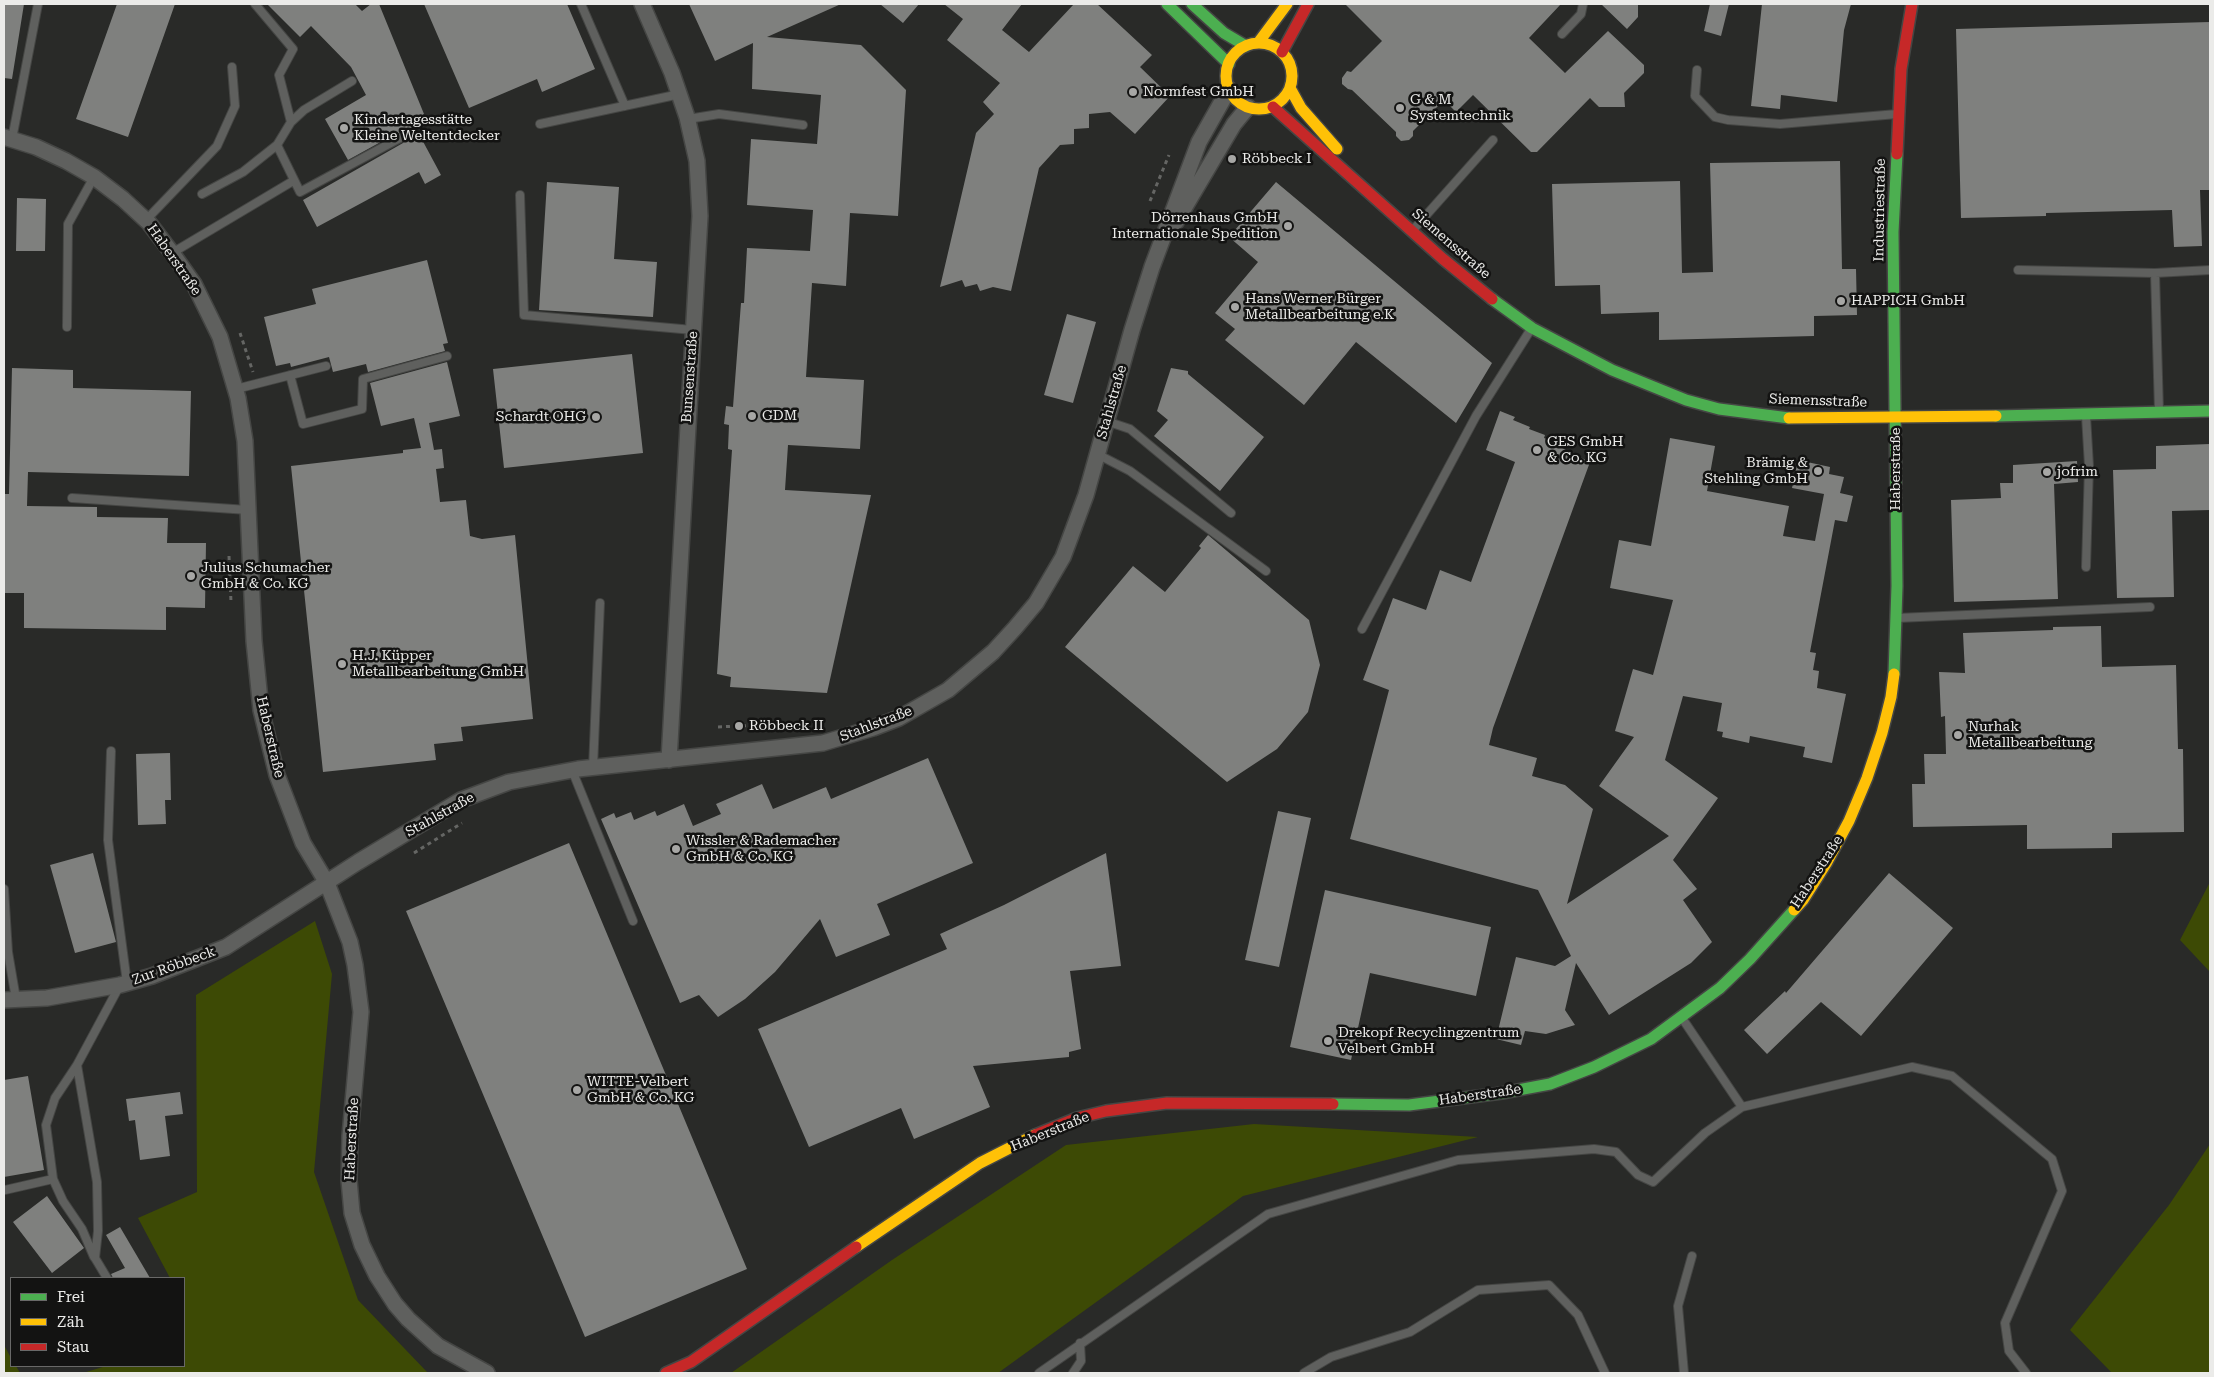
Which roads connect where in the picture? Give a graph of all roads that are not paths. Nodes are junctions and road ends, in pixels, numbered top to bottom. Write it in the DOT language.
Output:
graph roads {
  1 [pos="38,4"];
  2 [pos="255,4"];
  3 [pos="582,4"];
  4 [pos="642,4"];
  5 [pos="1167,4"];
  6 [pos="1192,4"];
  7 [pos="1287,4"];
  8 [pos="1308,4"];
  9 [pos="1583,4"];
  10 [pos="1912,4"];
  11 [pos="1562,34"];
  12 [pos="1258,43"];
  13 [pos="1246,46"];
  14 [pos="1282,52"];
  15 [pos="1228,64"];
  16 [pos="232,67"];
  17 [pos="1697,70"];
  18 [pos="352,81"];
  19 [pos="1290,88"];
  20 [pos="1229,89"];
  21 [pos="680,94"];
  22 [pos="625,106"];
  23 [pos="1248,107"];
  24 [pos="1273,107"];
  25 [pos="1898,114"];
  26 [pos="688,119"];
  27 [pos="291,122"];
  28 [pos="540,124"];
  29 [pos="803,126"];
  30 [pos="8,138"];
  31 [pos="400,138"];
  32 [pos="1493,140"];
  33 [pos="277,145"];
  34 [pos="94,177"];
  35 [pos="293,180"];
  36 [pos="202,194"];
  37 [pos="520,195"];
  38 [pos="1394,214"];
  39 [pos="146,220"];
  40 [pos="1413,230"];
  41 [pos="1160,247"];
  42 [pos="172,253"];
  43 [pos="2018,270"];
  44 [pos="2210,270"];
  45 [pos="2155,273"];
  46 [pos="67,327"];
  47 [pos="1532,328"];
  48 [pos="694,330"];
  49 [pos="447,356"];
  50 [pos="326,366"];
  51 [pos="290,375"];
  52 [pos="236,389"];
  53 [pos="2210,411"];
  54 [pos="2159,413"];
  55 [pos="2086,414"];
  56 [pos="1896,418"];
  57 [pos="1106,421"];
  58 [pos="1097,454"];
  59 [pos="72,498"];
  60 [pos="248,510"];
  61 [pos="1231,513"];
  62 [pos="2086,567"];
  63 [pos="1266,571"];
  64 [pos="600,603"];
  65 [pos="2150,607"];
  66 [pos="1897,618"];
  67 [pos="1362,629"];
  68 [pos="111,751"];
  69 [pos="669,760"];
  70 [pos="593,768"];
  71 [pos="572,770"];
  72 [pos="327,883"];
  73 [pos="4,889"];
  74 [pos="633,921"];
  75 [pos="6,950"];
  76 [pos="123,984"];
  77 [pos="10,1000"];
  78 [pos="1682,1018"];
  79 [pos="77,1065"];
  80 [pos="1742,1107"];
  81 [pos="53,1179"];
  82 [pos="5,1190"];
  83 [pos="1692,1256"];
  84 [pos="95,1258"];
  85 [pos="106,1277"];
  86 [pos="1080,1343"];
  87 [pos="487,1373"];
  88 [pos="666,1373"];
  89 [pos="1039,1373"];
  90 [pos="1073,1373"];
  91 [pos="1304,1373"];
  92 [pos="1604,1373"];
  93 [pos="1684,1373"];
  94 [pos="2026,1373"];
  1 -- 30 [label="lane"];
  2 -- 27 [label="lane"];
  3 -- 22 [label="lane"];
  4 -- 21 [label="street, Bunsenstraße"];
  5 -- 15 [label="street"];
  6 -- 13 [label="street"];
  7 -- 12 [label="street"];
  8 -- 14 [label="street"];
  9 -- 11 [label="lane"];
  10 -- 25 [label="street, Industriestraße"];
  12 -- 13 [label="street"];
  12 -- 14 [label="street"];
  13 -- 15 [label="street"];
  14 -- 19 [label="street"];
  15 -- 20 [label="street"];
  16 -- 39 [label="lane"];
  17 -- 25 [label="lane"];
  18 -- 27 [label="lane"];
  19 -- 24 [label="street"];
  19 -- 38 [label="street, Siemensstraße"];
  20 -- 23 [label="street"];
  20 -- 41 [label="street, Stahlstraße"];
  21 -- 22 [label="lane"];
  21 -- 26 [label="street, Bunsenstraße"];
  22 -- 28 [label="lane"];
  23 -- 24 [label="street"];
  23 -- 41 [label="street, Stahlstraße"];
  24 -- 38 [label="street, Siemensstraße"];
  25 -- 56 [label="street, Industriestraße"];
  26 -- 29 [label="lane"];
  26 -- 48 [label="street, Bunsenstraße"];
  27 -- 33 [label="lane"];
  30 -- 34 [label="street, Haberstraße"];
  31 -- 35 [label="lane"];
  32 -- 40 [label="lane"];
  33 -- 35 [label="lane"];
  33 -- 36 [label="lane"];
  34 -- 39 [label="street, Haberstraße"];
  34 -- 46 [label="lane"];
  35 -- 42 [label="lane"];
  37 -- 48 [label="lane"];
  38 -- 40 [label="street, Siemensstraße"];
  39 -- 42 [label="street, Haberstraße"];
  40 -- 47 [label="street, Siemensstraße"];
  41 -- 57 [label="street, Stahlstraße"];
  42 -- 52 [label="street, Haberstraße"];
  43 -- 45 [label="lane"];
  44 -- 45 [label="lane"];
  45 -- 54 [label="lane"];
  47 -- 56 [label="street, Siemensstraße"];
  47 -- 67 [label="lane"];
  48 -- 69 [label="street, Bunsenstraße"];
  49 -- 51 [label="lane"];
  50 -- 51 [label="lane"];
  51 -- 52 [label="lane"];
  52 -- 60 [label="street, Haberstraße"];
  53 -- 54 [label="street, Siemensstraße"];
  54 -- 55 [label="street, Siemensstraße"];
  55 -- 56 [label="street, Siemensstraße"];
  55 -- 62 [label="lane"];
  56 -- 66 [label="street, Haberstraße"];
  57 -- 58 [label="street, Stahlstraße"];
  57 -- 61 [label="lane"];
  58 -- 63 [label="lane"];
  58 -- 69 [label="street, Stahlstraße"];
  59 -- 60 [label="lane"];
  60 -- 72 [label="street, Haberstraße"];
  64 -- 70 [label="lane"];
  65 -- 66 [label="lane"];
  66 -- 78 [label="street, Haberstraße"];
  68 -- 76 [label="lane"];
  69 -- 70 [label="street, Stahlstraße"];
  70 -- 71 [label="street, Stahlstraße"];
  71 -- 72 [label="street, Stahlstraße"];
  71 -- 74 [label="lane"];
  72 -- 76 [label="street, Zur Röbbeck"];
  72 -- 87 [label="street, Haberstraße"];
  73 -- 75 [label="lane"];
  75 -- 77 [label="lane"];
  76 -- 77 [label="street, Zur Röbbeck"];
  76 -- 79 [label="lane"];
  78 -- 80 [label="lane"];
  78 -- 88 [label="street, Haberstraße"];
  79 -- 81 [label="lane"];
  79 -- 84 [label="lane"];
  80 -- 86 [label="lane"];
  80 -- 94 [label="lane"];
  81 -- 82 [label="lane"];
  81 -- 84 [label="lane"];
  83 -- 93 [label="lane"];
  84 -- 85 [label="lane"];
  86 -- 89 [label="lane"];
  86 -- 90 [label="lane"];
  91 -- 92 [label="lane"];
}
